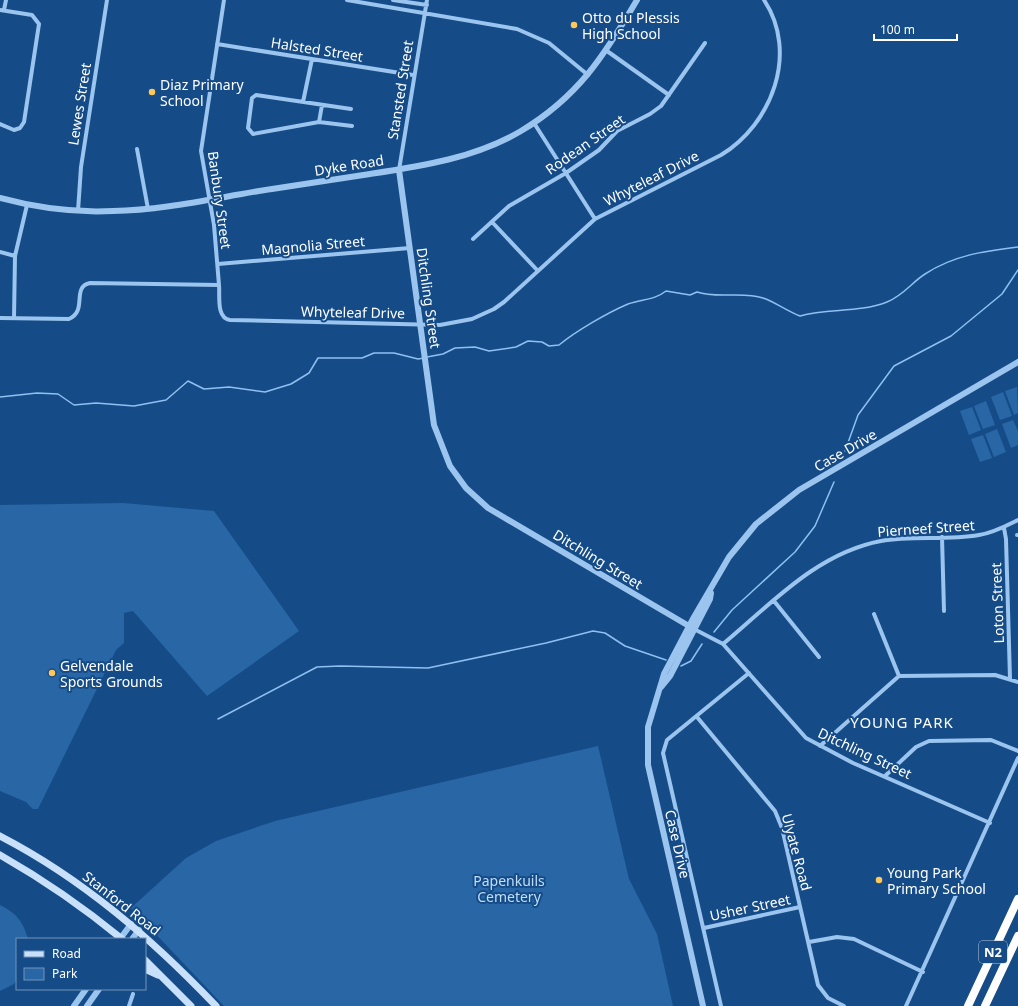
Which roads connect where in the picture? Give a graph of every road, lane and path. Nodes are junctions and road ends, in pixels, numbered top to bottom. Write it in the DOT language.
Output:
graph roads {
  1 [pos="6,0"];
  2 [pos="107,0"];
  3 [pos="224,0"];
  4 [pos="346,0"];
  5 [pos="393,0"];
  6 [pos="427,0"];
  7 [pos="637,0"];
  8 [pos="764,0"];
  9 [pos="427,5"];
  10 [pos="2,10"];
  11 [pos="425,14"];
  12 [pos="705,43"];
  13 [pos="217,44"];
  14 [pos="607,51"];
  15 [pos="312,59"];
  16 [pos="413,75"];
  17 [pos="588,76"];
  18 [pos="669,95"];
  19 [pos="303,102"];
  20 [pos="322,105"];
  21 [pos="351,109"];
  22 [pos="319,122"];
  23 [pos="534,123"];
  24 [pos="0,124"];
  25 [pos="352,126"];
  26 [pos="137,149"];
  27 [pos="399,170"];
  28 [pos="566,173"];
  29 [pos="0,198"];
  30 [pos="209,199"];
  31 [pos="27,205"];
  32 [pos="148,209"];
  33 [pos="78,211"];
  34 [pos="595,219"];
  35 [pos="492,222"];
  36 [pos="473,239"];
  37 [pos="410,248"];
  38 [pos="0,252"];
  39 [pos="15,256"];
  40 [pos="218,264"];
  41 [pos="538,271"];
  42 [pos="219,285"];
  43 [pos="0,318"];
  44 [pos="14,318"];
  45 [pos="421,324"];
  46 [pos="1018,363"];
  47 [pos="1018,520"];
  48 [pos="1004,528"];
  49 [pos="942,537"];
  50 [pos="774,601"];
  51 [pos="944,611"];
  52 [pos="874,614"];
  53 [pos="692,628"];
  54 [pos="723,644"];
  55 [pos="819,657"];
  56 [pos="749,673"];
  57 [pos="899,676"];
  58 [pos="1010,679"];
  59 [pos="1018,682"];
  60 [pos="697,716"];
  61 [pos="820,746"];
  62 [pos="1018,751"];
  63 [pos="1018,758"];
  64 [pos="885,776"];
  65 [pos="990,823"];
  66 [pos="0,836"];
  67 [pos="0,855"];
  68 [pos="1018,899"];
  69 [pos="800,907"];
  70 [pos="131,924"];
  71 [pos="704,928"];
  72 [pos="139,930"];
  73 [pos="1018,936"];
  74 [pos="120,938"];
  75 [pos="122,938"];
  76 [pos="133,938"];
  77 [pos="809,942"];
  78 [pos="146,961"];
  79 [pos="146,970"];
  80 [pos="923,972"];
  81 [pos="166,980"];
  82 [pos="85,990"];
  83 [pos="98,990"];
  84 [pos="133,994"];
  85 [pos="74,1006"];
  86 [pos="87,1006"];
  87 [pos="128,1006"];
  88 [pos="191,1006"];
  89 [pos="216,1006"];
  90 [pos="703,1006"];
  91 [pos="721,1006"];
  92 [pos="844,1006"];
  93 [pos="906,1006"];
  94 [pos="968,1006"];
  95 [pos="985,1006"];
  1 -- 10 [label="street"];
  2 -- 33 [label="street, Lewes Street"];
  3 -- 13 [label="street, Banbury Street"];
  4 -- 11 [label="street"];
  5 -- 9 [label="street"];
  6 -- 9 [label="street, Stansted Street"];
  7 -- 14 [label="street, Dyke Road"];
  8 -- 34 [label="street, Whyteleaf Drive"];
  9 -- 11 [label="street, Stansted Street"];
  10 -- 24 [label="street"];
  11 -- 16 [label="street, Stansted Street"];
  11 -- 17 [label="street"];
  12 -- 18 [label="street, Rodean Street"];
  13 -- 15 [label="street, Halsted Street"];
  13 -- 30 [label="street, Banbury Street"];
  14 -- 17 [label="street, Dyke Road"];
  14 -- 18 [label="street"];
  15 -- 16 [label="street, Halsted Street"];
  15 -- 19 [label="street"];
  16 -- 27 [label="street, Stansted Street"];
  17 -- 23 [label="street, Dyke Road"];
  18 -- 28 [label="street, Rodean Street"];
  19 -- 20 [label="street"];
  19 -- 22 [label="street"];
  20 -- 21 [label="street"];
  20 -- 22 [label="street"];
  22 -- 25 [label="street"];
  23 -- 27 [label="street, Dyke Road"];
  23 -- 28 [label="street"];
  26 -- 32 [label="street"];
  27 -- 30 [label="street, Dyke Road"];
  27 -- 37 [label="street, Ditchling Street"];
  28 -- 34 [label="street"];
  28 -- 35 [label="street, Rodean Street"];
  29 -- 31 [label="street, Dyke Road"];
  30 -- 32 [label="street, Dyke Road"];
  30 -- 40 [label="street, Banbury Street"];
  31 -- 33 [label="street, Dyke Road"];
  31 -- 39 [label="street"];
  32 -- 33 [label="street, Dyke Road"];
  34 -- 41 [label="street, Whyteleaf Drive"];
  35 -- 36 [label="street, Rodean Street"];
  35 -- 41 [label="street"];
  37 -- 40 [label="street, Magnolia Street"];
  37 -- 45 [label="street, Ditchling Street"];
  38 -- 39 [label="street"];
  39 -- 44 [label="street"];
  40 -- 42 [label="street, Banbury Street"];
  41 -- 45 [label="street, Whyteleaf Drive"];
  42 -- 44 [label="street"];
  42 -- 45 [label="street, Whyteleaf Drive"];
  43 -- 44 [label="street"];
  45 -- 53 [label="street, Ditchling Street"];
  46 -- 53 [label="street, Case Drive"];
  47 -- 48 [label="street, Pierneef Street"];
  48 -- 49 [label="street, Pierneef Street"];
  48 -- 58 [label="street, Loton Street"];
  49 -- 50 [label="street, Pierneef Street"];
  49 -- 51 [label="street"];
  50 -- 54 [label="street, Pierneef Street"];
  50 -- 55 [label="street"];
  52 -- 57 [label="street"];
  53 -- 54 [label="street, Ditchling Street"];
  53 -- 90 [label="street, Case Drive"];
  54 -- 56 [label="street, Ditchling Street"];
  56 -- 60 [label="street"];
  56 -- 61 [label="street, Ditchling Street"];
  57 -- 58 [label="street"];
  57 -- 61 [label="street"];
  58 -- 59 [label="street"];
  60 -- 69 [label="street, Ulyate Road"];
  60 -- 71 [label="street"];
  61 -- 64 [label="street, Ditchling Street"];
  62 -- 64 [label="street"];
  63 -- 65 [label="street"];
  64 -- 65 [label="street, Ditchling Street"];
  65 -- 80 [label="street"];
  66 -- 70 [label="main road, Stanford Road"];
  67 -- 74 [label="main road, Stanford Road"];
  68 -- 94 [label="highway, N2"];
  69 -- 71 [label="street, Usher Street"];
  69 -- 77 [label="street, Ulyate Road"];
  70 -- 72 [label="main road, Stanford Road"];
  70 -- 75 [label="street"];
  71 -- 91 [label="street"];
  72 -- 76 [label="street"];
  72 -- 89 [label="main road, Stanford Road"];
  73 -- 95 [label="highway, N2"];
  77 -- 80 [label="street"];
  77 -- 92 [label="street, Ulyate Road"];
  78 -- 81 [label="main road"];
  79 -- 81 [label="main road"];
  80 -- 93 [label="street"];
  81 -- 88 [label="main road"];
  82 -- 85 [label="street"];
  83 -- 86 [label="street"];
  84 -- 87 [label="street"];
}
